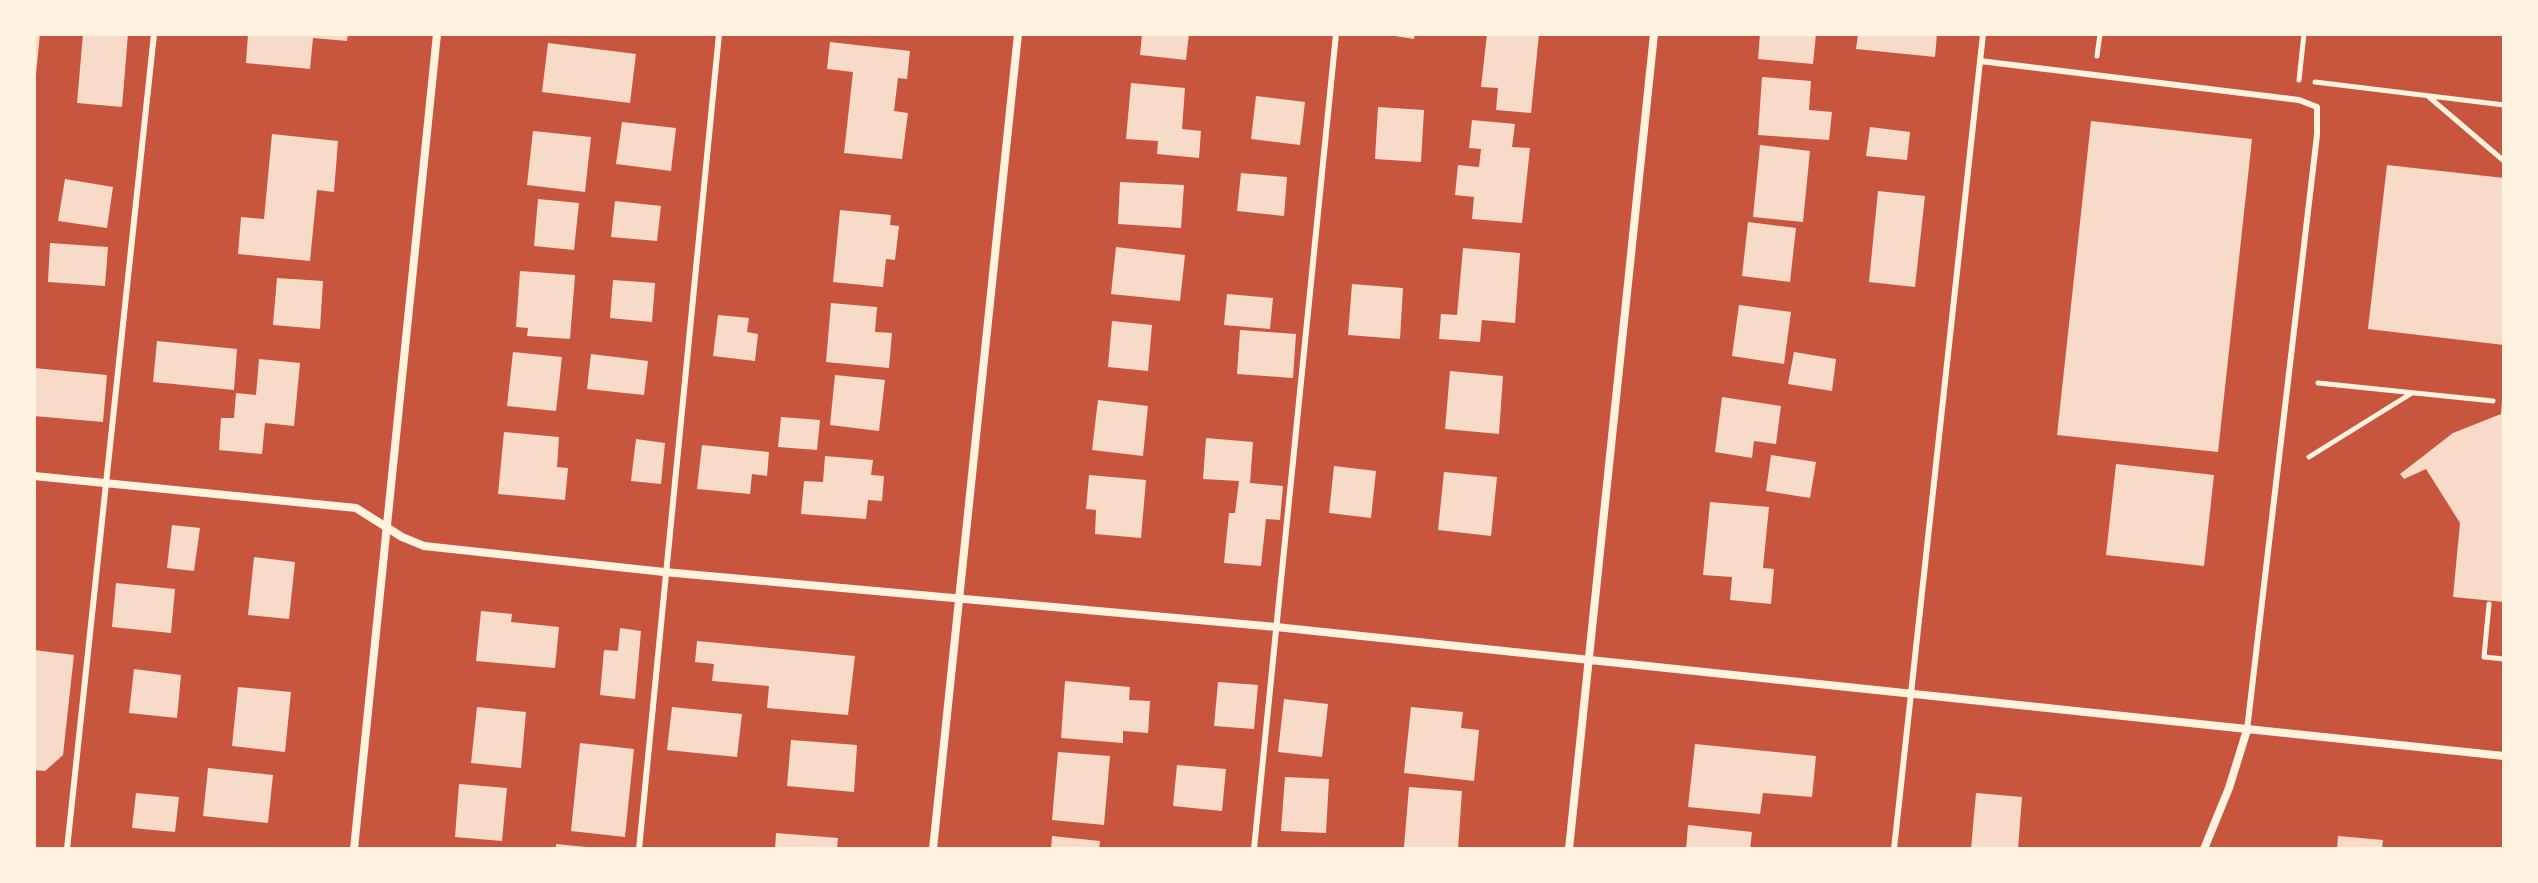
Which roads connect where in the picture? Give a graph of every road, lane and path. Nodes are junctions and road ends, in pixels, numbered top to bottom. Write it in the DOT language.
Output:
graph roads {
  1 [pos="154,34"];
  2 [pos="437,34"];
  3 [pos="719,34"];
  4 [pos="1018,34"];
  5 [pos="1336,34"];
  6 [pos="1654,34"];
  7 [pos="1983,34"];
  8 [pos="2100,34"];
  9 [pos="2304,34"];
  10 [pos="2097,56"];
  11 [pos="1980,61"];
  12 [pos="2299,80"];
  13 [pos="2428,96"];
  14 [pos="2504,161"];
  15 [pos="2318,383"];
  16 [pos="2413,393"];
  17 [pos="2493,401"];
  18 [pos="2309,457"];
  19 [pos="34,476"];
  20 [pos="108,483"];
  21 [pos="386,526"];
  22 [pos="664,572"];
  23 [pos="959,599"];
  24 [pos="2489,604"];
  25 [pos="1276,627"];
  26 [pos="2504,659"];
  27 [pos="1590,661"];
  28 [pos="1912,695"];
  29 [pos="2247,730"];
  30 [pos="2504,756"];
  31 [pos="67,849"];
  32 [pos="354,849"];
  33 [pos="639,849"];
  34 [pos="933,849"];
  35 [pos="1254,849"];
  36 [pos="1569,849"];
  37 [pos="1894,849"];
  38 [pos="2204,849"];
  1 -- 20 [label="lane"];
  2 -- 21 [label="street"];
  3 -- 22 [label="lane"];
  4 -- 23 [label="street"];
  5 -- 25 [label="lane"];
  6 -- 27 [label="street"];
  7 -- 11 [label="lane"];
  8 -- 10 [label="path"];
  9 -- 12 [label="path"];
  11 -- 28 [label="lane"];
  11 -- 29 [label="lane"];
  13 -- 14 [label="path"];
  15 -- 16 [label="path"];
  16 -- 17 [label="path"];
  16 -- 18 [label="path"];
  19 -- 20 [label="street"];
  20 -- 21 [label="street"];
  20 -- 31 [label="lane"];
  21 -- 22 [label="street"];
  21 -- 32 [label="street"];
  22 -- 23 [label="street"];
  22 -- 33 [label="lane"];
  23 -- 25 [label="street"];
  23 -- 34 [label="street"];
  24 -- 26 [label="path"];
  25 -- 27 [label="street"];
  25 -- 35 [label="lane"];
  27 -- 28 [label="street"];
  27 -- 36 [label="street"];
  28 -- 29 [label="street"];
  28 -- 37 [label="lane"];
  29 -- 30 [label="street"];
  29 -- 38 [label="street"];
}
